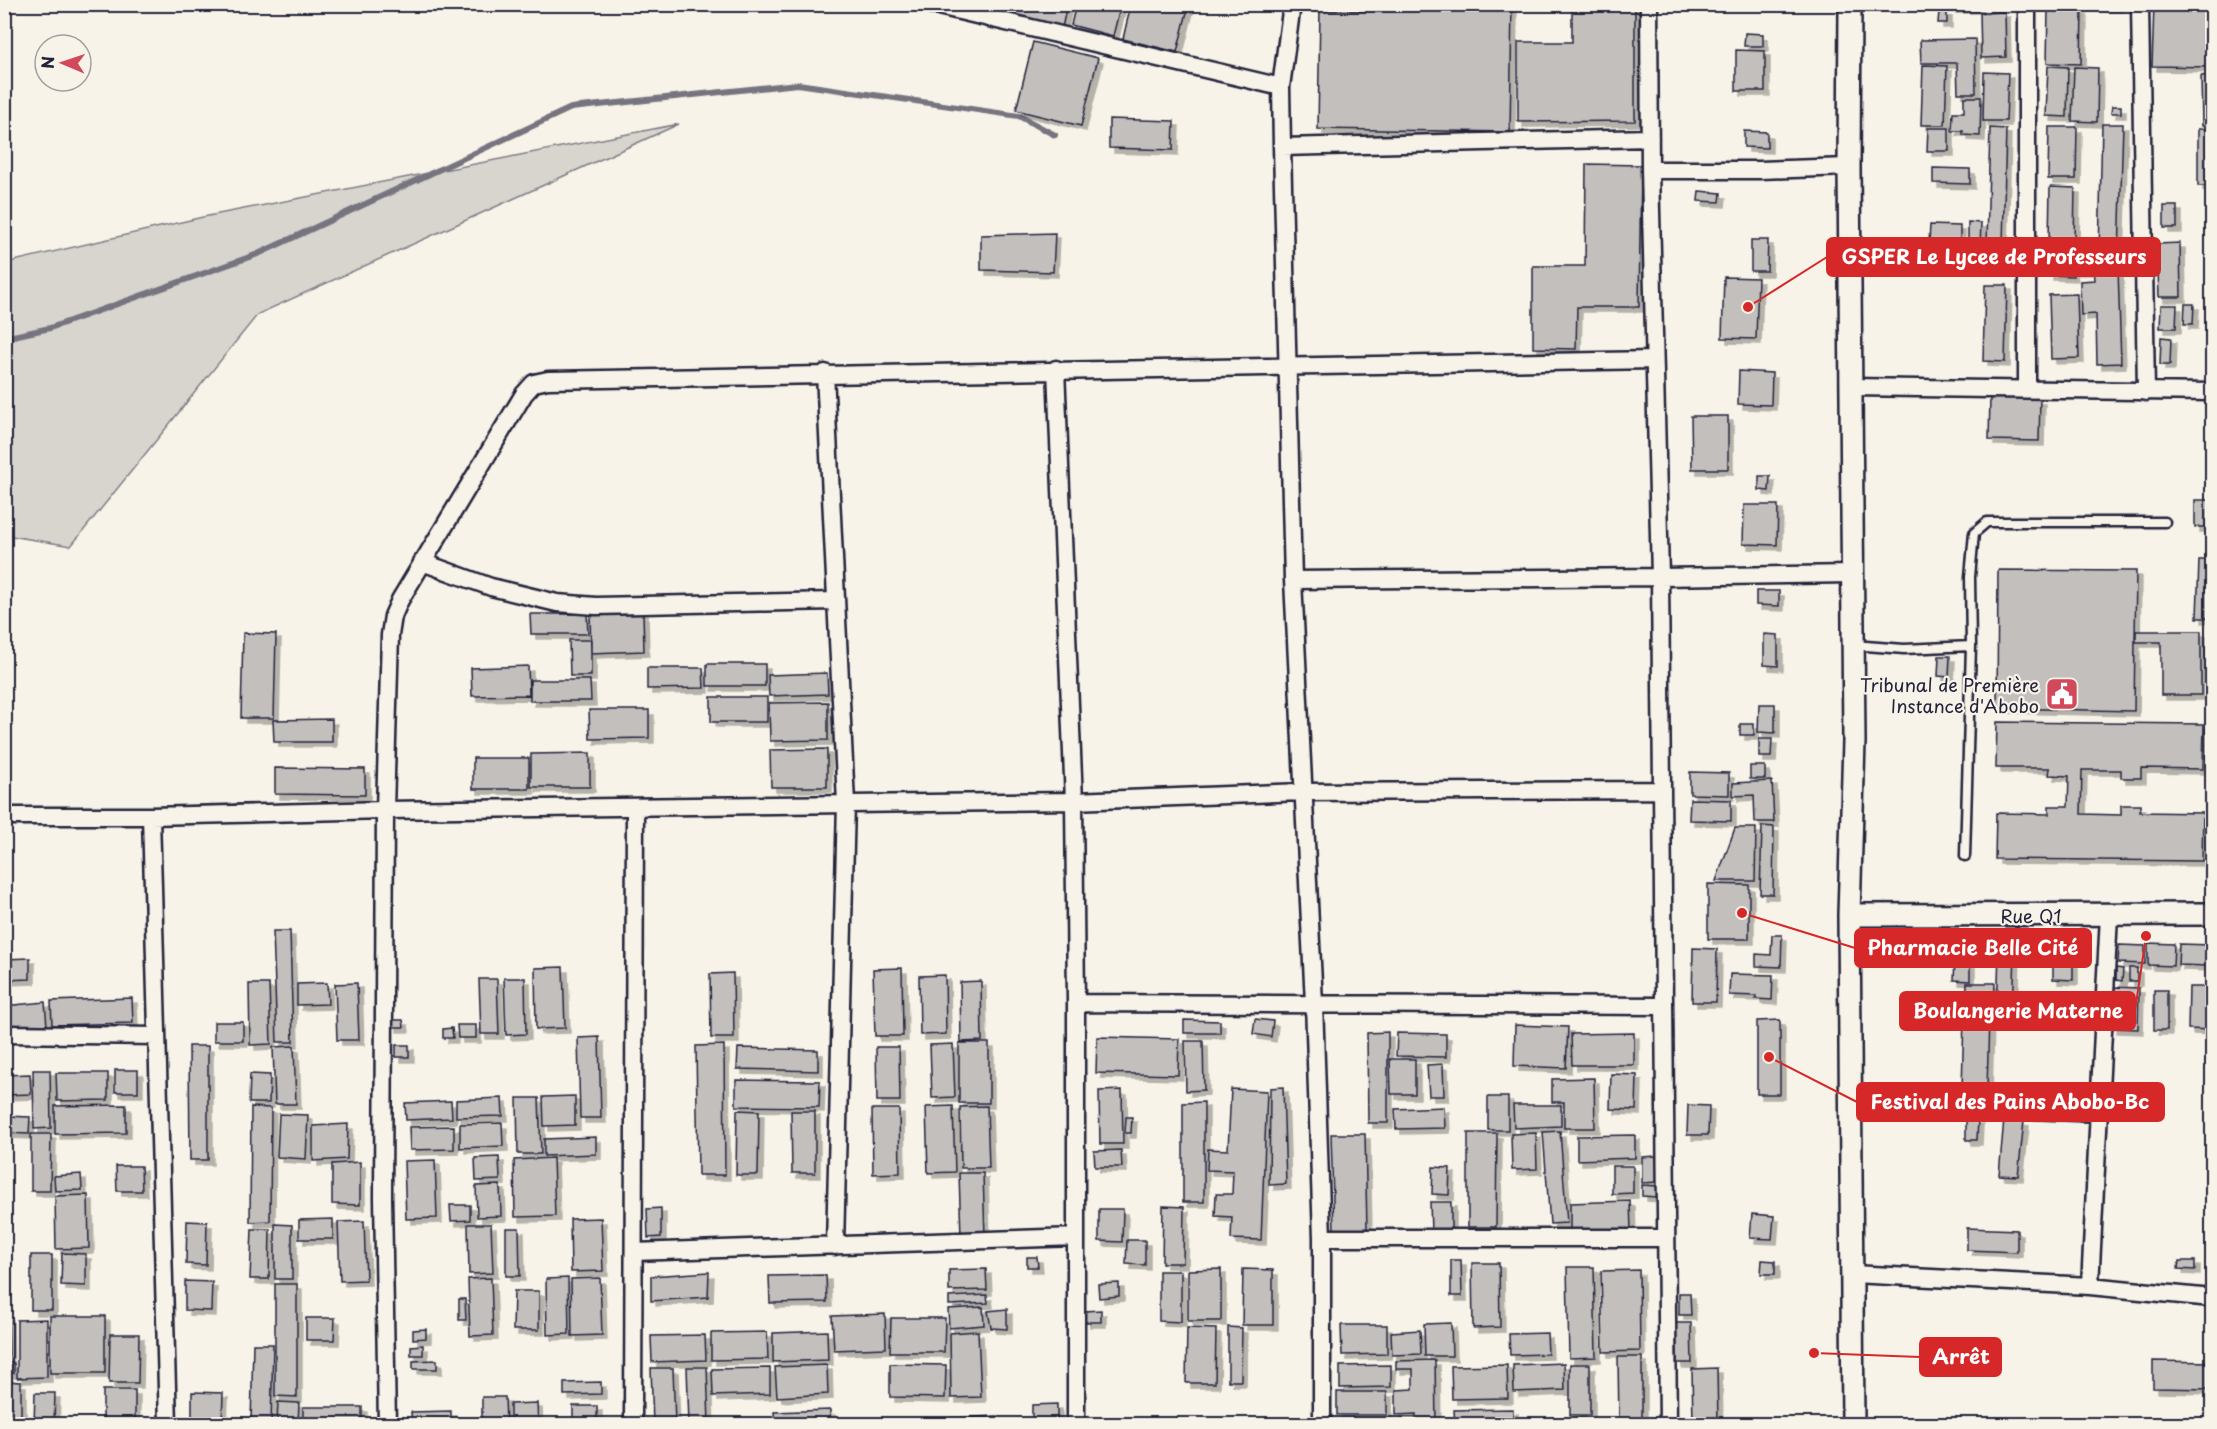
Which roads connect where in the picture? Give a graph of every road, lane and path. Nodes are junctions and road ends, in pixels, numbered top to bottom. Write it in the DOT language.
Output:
graph roads {
  1 [pos="930,4"];
  2 [pos="1292,4"];
  3 [pos="1649,4"];
  4 [pos="1850,4"];
  5 [pos="2027,4"];
  6 [pos="2140,4"];
  7 [pos="982,10"];
  8 [pos="1281,87"];
  9 [pos="1650,138"];
  10 [pos="1282,147"];
  11 [pos="1849,167"];
  12 [pos="1650,170"];
  13 [pos="1654,360"];
  14 [pos="1287,366"];
  15 [pos="1056,369"];
  16 [pos="825,373"];
  17 [pos="1851,387"];
  18 [pos="2027,389"];
  19 [pos="2146,392"];
  20 [pos="2212,392"];
  21 [pos="2165,522"];
  22 [pos="422,562"];
  23 [pos="1852,574"];
  24 [pos="1660,578"];
  25 [pos="1293,580"];
  26 [pos="835,601"];
  27 [pos="1852,645"];
  28 [pos="1971,646"];
  29 [pos="1662,790"];
  30 [pos="1303,792"];
  31 [pos="1074,801"];
  32 [pos="846,803"];
  33 [pos="635,807"];
  34 [pos="386,810"];
  35 [pos="4,816"];
  36 [pos="151,816"];
  37 [pos="1965,856"];
  38 [pos="2212,914"];
  39 [pos="1850,915"];
  40 [pos="2109,915"];
  41 [pos="1076,1003"];
  42 [pos="1314,1003"];
  43 [pos="1663,1006"];
  44 [pos="4,1034"];
  45 [pos="157,1035"];
  46 [pos="1942,1106"];
  47 [pos="2099,1113"];
  48 [pos="1076,1237"];
  49 [pos="1322,1238"];
  50 [pos="1666,1238"];
  51 [pos="835,1246"];
  52 [pos="634,1252"];
  53 [pos="1852,1274"];
  54 [pos="2090,1286"];
  55 [pos="2212,1298"];
  56 [pos="168,1425"];
  57 [pos="387,1425"];
  58 [pos="633,1425"];
  59 [pos="1076,1425"];
  60 [pos="1322,1425"];
  61 [pos="1668,1425"];
  62 [pos="1853,1425"];
  1 -- 7 [label="street"];
  2 -- 8 [label="street"];
  3 -- 9 [label="street"];
  4 -- 11 [label="street"];
  5 -- 18 [label="street"];
  6 -- 19 [label="street"];
  7 -- 8 [label="street"];
  8 -- 10 [label="street"];
  9 -- 10 [label="street"];
  9 -- 12 [label="street"];
  10 -- 14 [label="street"];
  11 -- 12 [label="street"];
  11 -- 17 [label="street"];
  12 -- 13 [label="street"];
  13 -- 14 [label="street"];
  13 -- 24 [label="street"];
  14 -- 15 [label="street"];
  14 -- 25 [label="street"];
  15 -- 16 [label="street"];
  15 -- 31 [label="street"];
  16 -- 22 [label="street"];
  16 -- 26 [label="street"];
  17 -- 18 [label="street"];
  17 -- 23 [label="street"];
  18 -- 19 [label="street"];
  19 -- 20 [label="street"];
  21 -- 28 [label="lane"];
  22 -- 26 [label="street"];
  22 -- 34 [label="street"];
  23 -- 24 [label="street"];
  23 -- 27 [label="street"];
  24 -- 25 [label="street"];
  24 -- 29 [label="street"];
  25 -- 30 [label="street"];
  26 -- 32 [label="street"];
  27 -- 28 [label="lane"];
  27 -- 39 [label="street"];
  28 -- 37 [label="lane"];
  29 -- 30 [label="street"];
  29 -- 43 [label="street"];
  30 -- 31 [label="street"];
  30 -- 42 [label="street"];
  31 -- 32 [label="street"];
  31 -- 41 [label="street"];
  32 -- 33 [label="street"];
  32 -- 51 [label="street"];
  33 -- 34 [label="street"];
  33 -- 52 [label="street"];
  34 -- 36 [label="street"];
  34 -- 57 [label="street"];
  35 -- 36 [label="street"];
  36 -- 45 [label="street"];
  38 -- 40 [label="street, Rue Q1"];
  39 -- 40 [label="street, Rue Q1"];
  39 -- 53 [label="street"];
  40 -- 47 [label="street"];
  41 -- 42 [label="street"];
  41 -- 48 [label="street"];
  42 -- 43 [label="street"];
  42 -- 49 [label="street"];
  43 -- 50 [label="street"];
  44 -- 45 [label="street"];
  45 -- 56 [label="street"];
  46 -- 47 [label="street"];
  47 -- 54 [label="street"];
  48 -- 51 [label="street"];
  48 -- 59 [label="street"];
  49 -- 50 [label="street"];
  49 -- 60 [label="street"];
  50 -- 61 [label="street"];
  51 -- 52 [label="street"];
  52 -- 58 [label="street"];
  53 -- 54 [label="street"];
  53 -- 62 [label="street"];
  54 -- 55 [label="street"];
}
